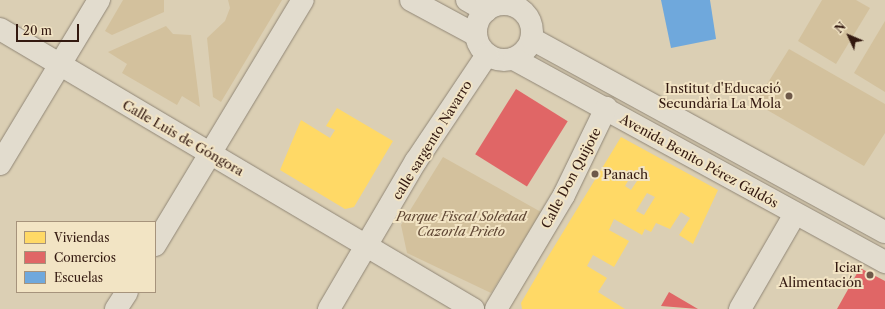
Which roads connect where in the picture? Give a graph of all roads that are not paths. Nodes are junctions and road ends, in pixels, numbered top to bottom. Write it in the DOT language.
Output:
graph roads {
  1 [pos="99,0"];
  2 [pos="303,0"];
  3 [pos="411,0"];
  4 [pos="467,0"];
  5 [pos="512,2"];
  6 [pos="486,11"];
  7 [pos="0,29"];
  8 [pos="476,35"];
  9 [pos="532,39"];
  10 [pos="487,55"];
  11 [pos="514,59"];
  12 [pos="59,65"];
  13 [pos="606,108"];
  14 [pos="210,154"];
  15 [pos="0,164"];
  16 [pos="796,214"];
  17 [pos="885,232"];
  18 [pos="156,244"];
  19 [pos="368,245"];
  20 [pos="885,262"];
  21 [pos="126,293"];
  22 [pos="116,309"];
  23 [pos="329,309"];
  24 [pos="473,309"];
  25 [pos="496,309"];
  26 [pos="740,309"];
  1 -- 12 [label="street"];
  2 -- 14 [label="street"];
  3 -- 8 [label="street"];
  4 -- 6 [label="street"];
  5 -- 6 [label="street"];
  5 -- 9 [label="street"];
  6 -- 8 [label="street"];
  7 -- 12 [label="street, Calle Luis de Góngora"];
  8 -- 10 [label="street"];
  9 -- 11 [label="street"];
  9 -- 17 [label="street, Avenida Benito Pérez Galdós"];
  10 -- 11 [label="street"];
  10 -- 19 [label="street, calle sargento Navarro"];
  11 -- 13 [label="street, Avenida Benito Pérez Galdós"];
  12 -- 14 [label="street, Calle Luis de Góngora"];
  12 -- 15 [label="street"];
  13 -- 16 [label="street, Avenida Benito Pérez Galdós"];
  13 -- 25 [label="street, Calle Don Quijote"];
  14 -- 18 [label="street"];
  14 -- 19 [label="street, Calle Luis de Góngora"];
  16 -- 20 [label="street, Avenida Benito Pérez Galdós"];
  16 -- 26 [label="street"];
  19 -- 23 [label="street, calle sargento Navarro"];
  19 -- 24 [label="street, Calle Luis de Góngora"];
  21 -- 22 [label="street"];
}
